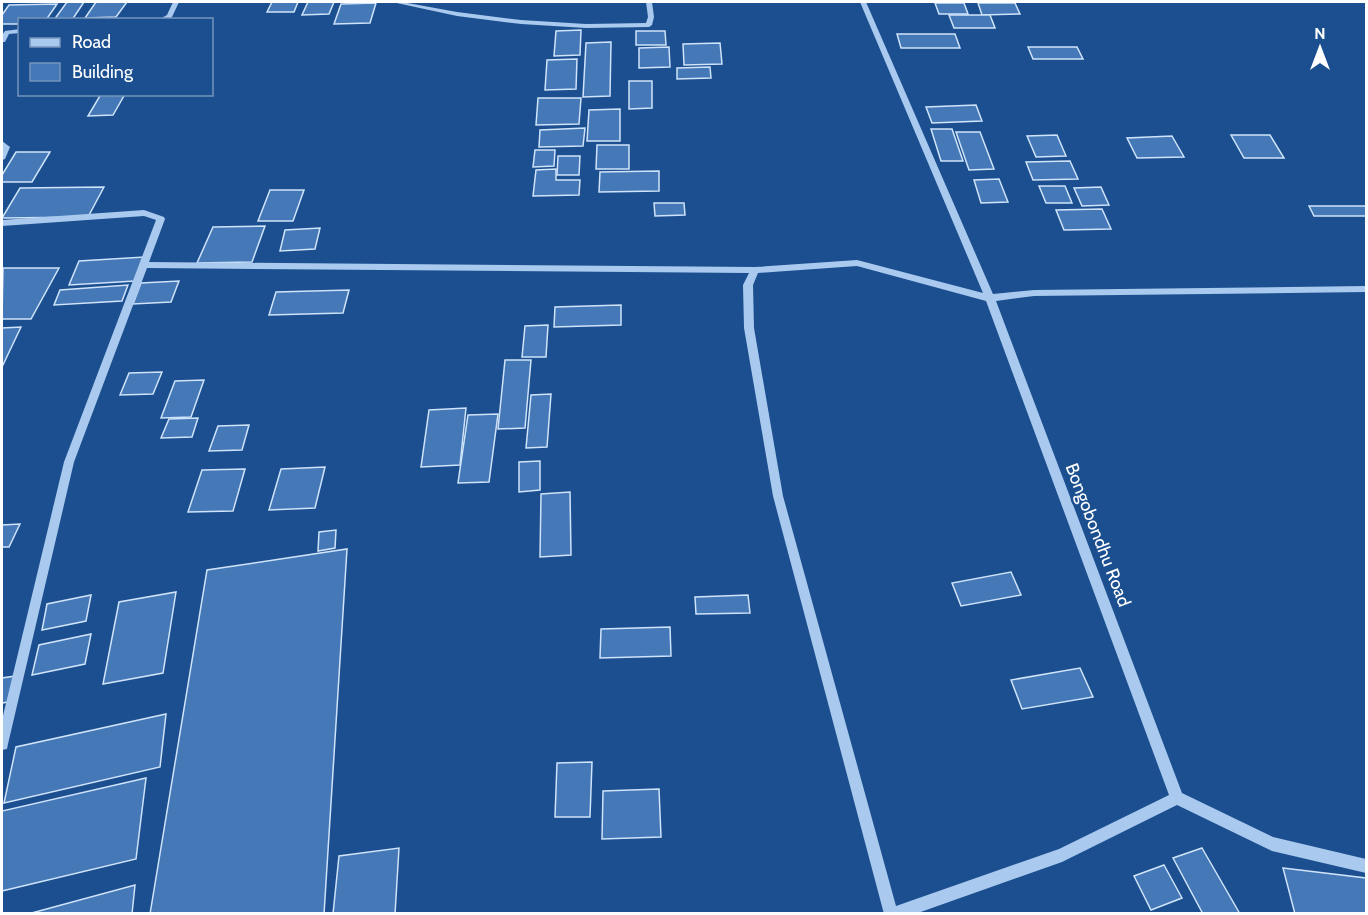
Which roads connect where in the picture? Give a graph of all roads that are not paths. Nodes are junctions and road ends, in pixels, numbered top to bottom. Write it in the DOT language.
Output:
graph roads {
  1 [pos="176,2"];
  2 [pos="395,2"];
  3 [pos="649,2"];
  4 [pos="863,2"];
  5 [pos="166,18"];
  6 [pos="18,31"];
  7 [pos="2,40"];
  8 [pos="2,144"];
  9 [pos="2,157"];
  10 [pos="2,223"];
  11 [pos="143,265"];
  12 [pos="755,270"];
  13 [pos="1366,289"];
  14 [pos="990,298"];
  15 [pos="2,744"];
  16 [pos="1177,798"];
  17 [pos="1366,866"];
  18 [pos="892,914"];
  1 -- 5 [label="street"];
  2 -- 3 [label="street"];
  4 -- 14 [label="street, Bongobondhu Road"];
  6 -- 7 [label="street"];
  8 -- 9 [label="street"];
  10 -- 11 [label="street"];
  11 -- 12 [label="street"];
  11 -- 15 [label="street"];
  12 -- 14 [label="street"];
  12 -- 18 [label="street"];
  13 -- 14 [label="street"];
  14 -- 16 [label="street, Bongobondhu Road"];
  16 -- 17 [label="street"];
  16 -- 18 [label="street"];
}
